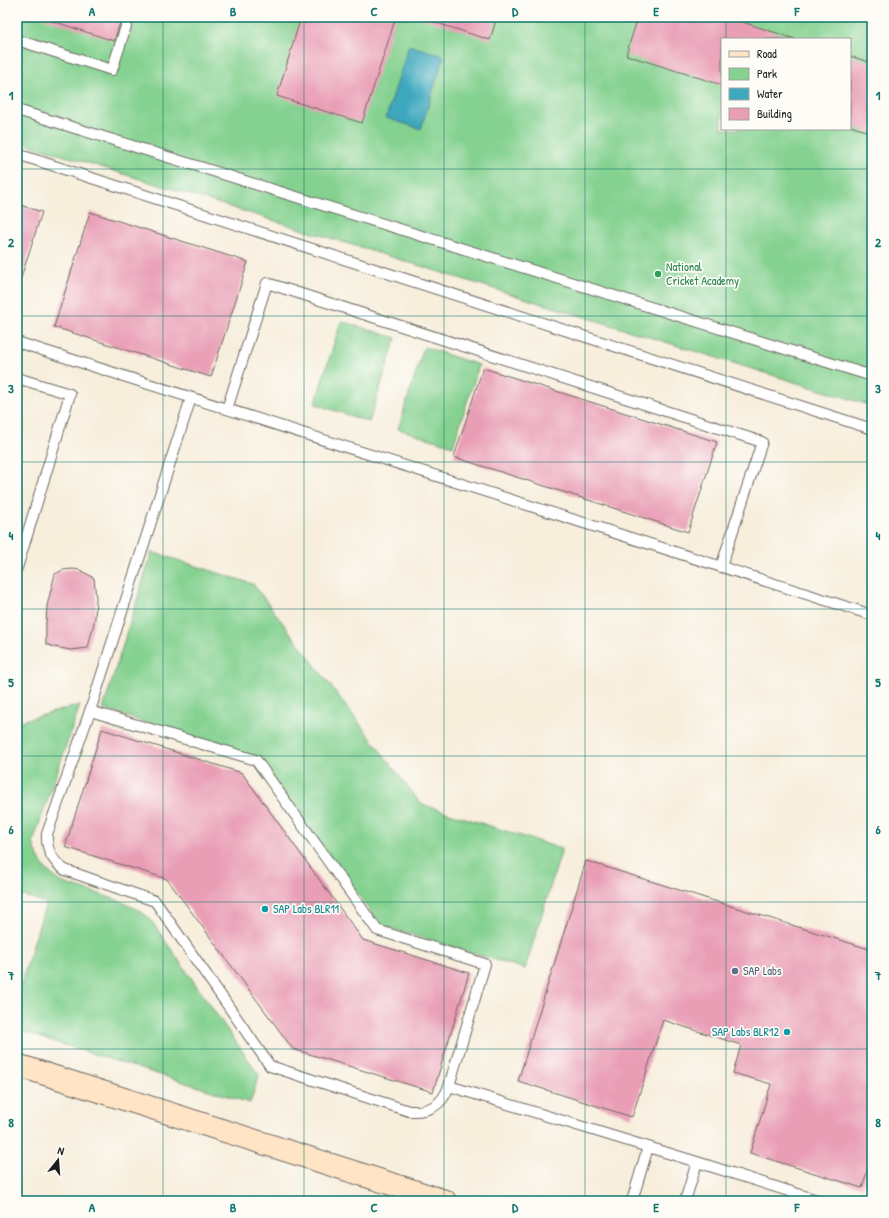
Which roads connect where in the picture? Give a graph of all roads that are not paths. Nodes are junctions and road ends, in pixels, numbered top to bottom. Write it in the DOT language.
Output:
graph roads {
  1 [pos="129,17"];
  2 [pos="17,40"];
  3 [pos="17,110"];
  4 [pos="17,154"];
  5 [pos="17,342"];
  6 [pos="872,376"];
  7 [pos="17,378"];
  8 [pos="191,398"];
  9 [pos="227,409"];
  10 [pos="872,429"];
  11 [pos="722,567"];
  12 [pos="17,568"];
  13 [pos="872,615"];
  14 [pos="90,711"];
  15 [pos="17,1065"];
  16 [pos="449,1086"];
  17 [pos="648,1147"];
  18 [pos="697,1162"];
  19 [pos="445,1201"];
  20 [pos="632,1201"];
  21 [pos="685,1201"];
  22 [pos="820,1201"];
  1 -- 2 [label="lane"];
  3 -- 6 [label="lane"];
  4 -- 10 [label="lane"];
  5 -- 8 [label="lane"];
  7 -- 12 [label="lane"];
  8 -- 9 [label="lane"];
  8 -- 14 [label="lane"];
  9 -- 11 [label="lane"];
  9 -- 11 [label="lane"];
  11 -- 13 [label="lane"];
  14 -- 16 [label="lane"];
  14 -- 16 [label="lane"];
  15 -- 19 [label="street"];
  16 -- 17 [label="lane"];
  17 -- 18 [label="lane"];
  17 -- 20 [label="lane"];
  18 -- 21 [label="lane"];
  18 -- 22 [label="lane"];
}
